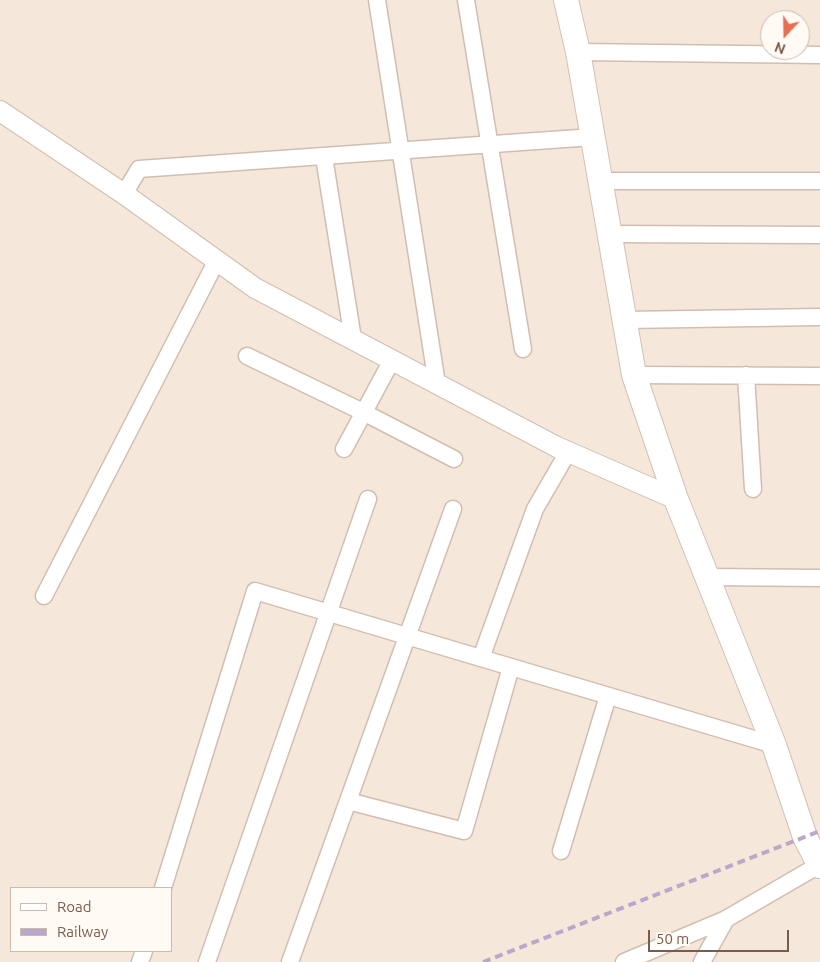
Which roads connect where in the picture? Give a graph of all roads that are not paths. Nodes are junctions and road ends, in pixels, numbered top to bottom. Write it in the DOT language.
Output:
graph roads {
  1 [pos="377,0"];
  2 [pos="466,0"];
  3 [pos="566,0"];
  4 [pos="578,52"];
  5 [pos="820,55"];
  6 [pos="0,111"];
  7 [pos="593,137"];
  8 [pos="490,145"];
  9 [pos="401,151"];
  10 [pos="324,156"];
  11 [pos="600,181"];
  12 [pos="820,181"];
  13 [pos="124,194"];
  14 [pos="610,234"];
  15 [pos="820,235"];
  16 [pos="217,260"];
  17 [pos="820,317"];
  18 [pos="625,320"];
  19 [pos="353,340"];
  20 [pos="523,349"];
  21 [pos="247,356"];
  22 [pos="392,360"];
  23 [pos="634,375"];
  24 [pos="746,375"];
  25 [pos="820,376"];
  26 [pos="437,384"];
  27 [pos="364,412"];
  28 [pos="344,449"];
  29 [pos="568,452"];
  30 [pos="454,459"];
  31 [pos="753,489"];
  32 [pos="368,499"];
  33 [pos="676,499"];
  34 [pos="453,509"];
  35 [pos="708,577"];
  36 [pos="820,578"];
  37 [pos="44,596"];
  38 [pos="327,612"];
  39 [pos="408,636"];
  40 [pos="481,658"];
  41 [pos="511,667"];
  42 [pos="608,696"];
  43 [pos="774,745"];
  44 [pos="348,801"];
  45 [pos="560,851"];
  46 [pos="820,866"];
  47 [pos="163,887"];
  48 [pos="726,919"];
  49 [pos="207,962"];
  50 [pos="290,962"];
  51 [pos="624,962"];
  52 [pos="702,962"];
  1 -- 9 [label="street"];
  2 -- 8 [label="street"];
  3 -- 4 [label="main road"];
  4 -- 5 [label="street"];
  4 -- 7 [label="main road"];
  6 -- 13 [label="street"];
  7 -- 8 [label="street"];
  7 -- 11 [label="main road"];
  8 -- 9 [label="street"];
  8 -- 20 [label="street"];
  9 -- 10 [label="street"];
  9 -- 26 [label="street"];
  10 -- 13 [label="street"];
  10 -- 19 [label="street"];
  11 -- 12 [label="street"];
  11 -- 14 [label="main road"];
  13 -- 16 [label="street"];
  14 -- 15 [label="street"];
  14 -- 18 [label="main road"];
  16 -- 19 [label="street"];
  16 -- 37 [label="street"];
  17 -- 18 [label="street"];
  18 -- 23 [label="main road"];
  19 -- 22 [label="street"];
  21 -- 27 [label="street"];
  22 -- 26 [label="street"];
  22 -- 27 [label="street"];
  23 -- 24 [label="street"];
  23 -- 33 [label="main road"];
  24 -- 25 [label="street"];
  24 -- 31 [label="street"];
  26 -- 29 [label="street"];
  27 -- 28 [label="street"];
  27 -- 30 [label="street"];
  29 -- 33 [label="street"];
  29 -- 40 [label="street"];
  32 -- 38 [label="street"];
  33 -- 35 [label="main road"];
  34 -- 39 [label="street"];
  35 -- 36 [label="street"];
  35 -- 43 [label="main road"];
  38 -- 39 [label="street"];
  38 -- 47 [label="street"];
  38 -- 49 [label="street"];
  39 -- 40 [label="street"];
  39 -- 44 [label="street"];
  40 -- 41 [label="street"];
  41 -- 42 [label="street"];
  41 -- 44 [label="street"];
  42 -- 43 [label="street"];
  42 -- 45 [label="street"];
  43 -- 46 [label="main road"];
  44 -- 50 [label="street"];
  46 -- 48 [label="street"];
  48 -- 51 [label="street"];
  48 -- 52 [label="street"];
}
